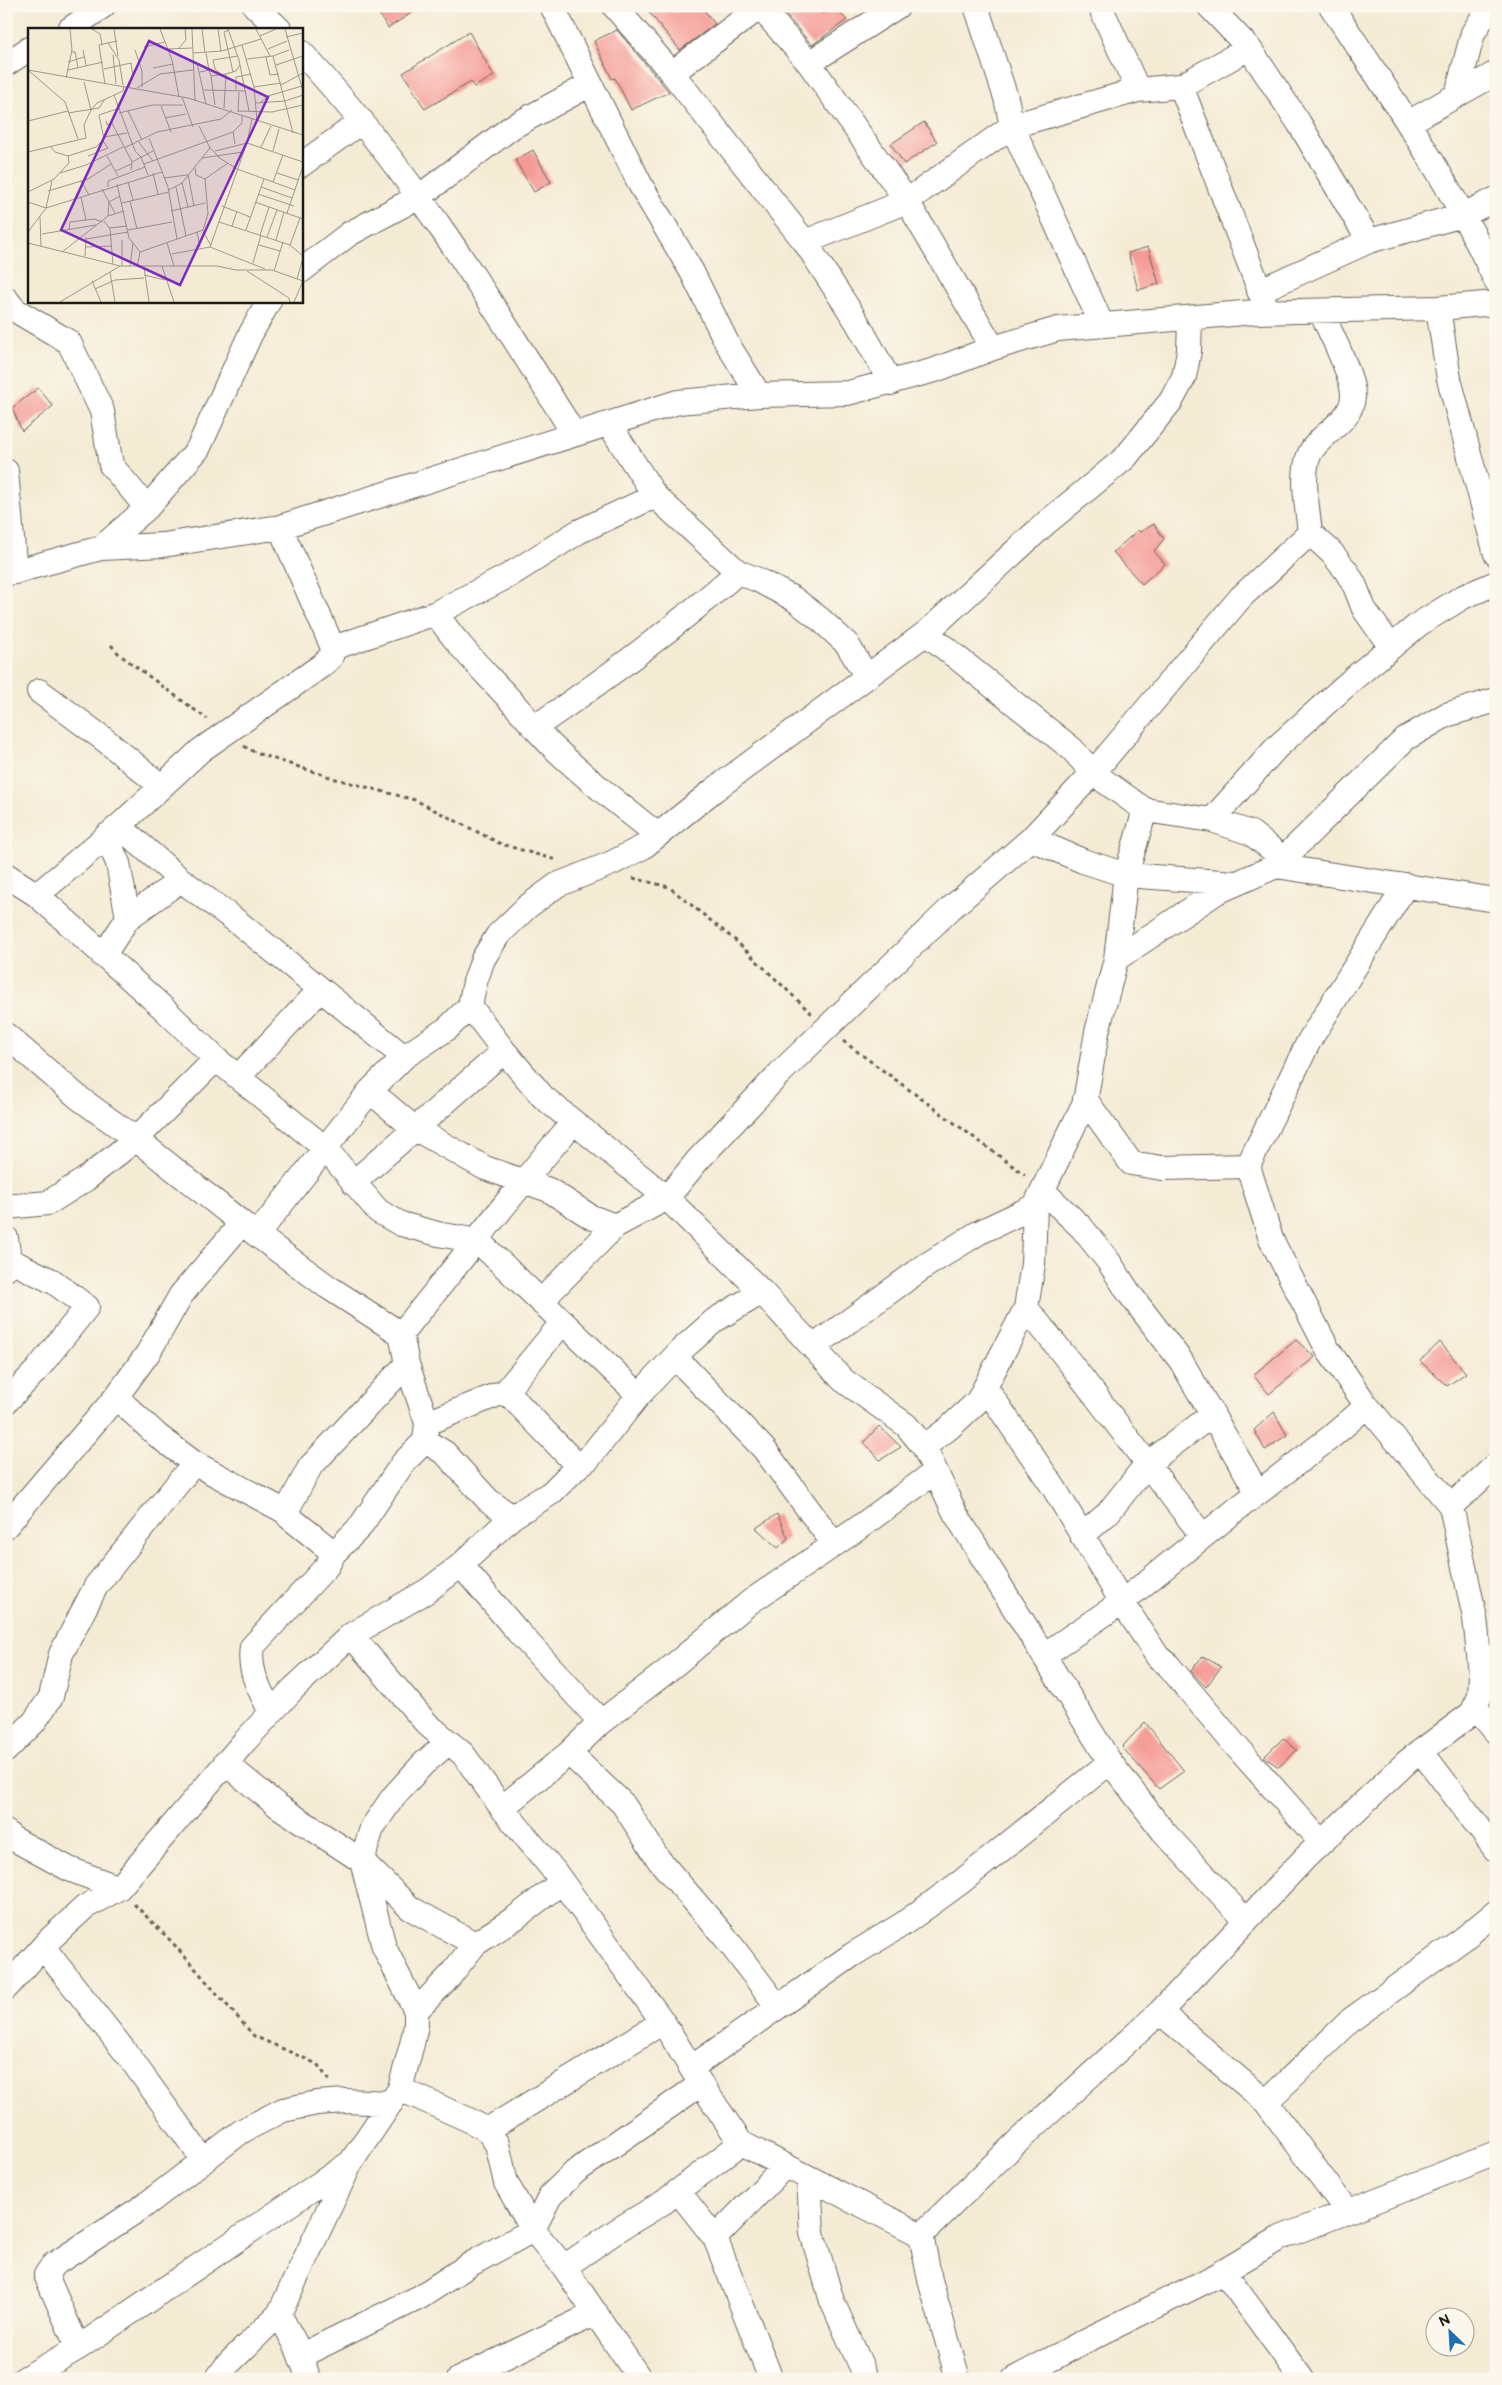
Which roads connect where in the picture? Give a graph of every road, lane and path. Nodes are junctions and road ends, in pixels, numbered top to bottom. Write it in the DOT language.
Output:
graph roads {
  1 [pos="103,6"];
  2 [pos="255,6"];
  3 [pos="552,6"];
  4 [pos="614,6"];
  5 [pos="898,6"];
  6 [pos="976,6"];
  7 [pos="1100,6"];
  8 [pos="1209,6"];
  9 [pos="1331,6"];
  10 [pos="1490,6"];
  11 [pos="760,7"];
  12 [pos="71,28"];
  13 [pos="278,28"];
  14 [pos="1249,48"];
  15 [pos="28,50"];
  16 [pos="302,53"];
  17 [pos="809,63"];
  18 [pos="6,64"];
  19 [pos="672,73"];
  20 [pos="1496,73"];
  21 [pos="589,84"];
  22 [pos="1181,86"];
  23 [pos="1138,90"];
  24 [pos="1457,94"];
  25 [pos="362,121"];
  26 [pos="1408,123"];
  27 [pos="1012,126"];
  28 [pos="302,164"];
  29 [pos="420,196"];
  30 [pos="1496,199"];
  31 [pos="907,201"];
  32 [pos="1463,215"];
  33 [pos="1369,241"];
  34 [pos="805,242"];
  35 [pos="302,270"];
  36 [pos="1496,281"];
  37 [pos="1259,291"];
  38 [pos="6,299"];
  39 [pos="267,302"];
  40 [pos="1496,303"];
  41 [pos="1438,308"];
  42 [pos="1269,312"];
  43 [pos="1321,312"];
  44 [pos="1190,319"];
  45 [pos="1102,326"];
  46 [pos="993,348"];
  47 [pos="891,383"];
  48 [pos="759,395"];
  49 [pos="609,424"];
  50 [pos="574,434"];
  51 [pos="6,472"];
  52 [pos="655,496"];
  53 [pos="147,508"];
  54 [pos="280,527"];
  55 [pos="1310,533"];
  56 [pos="101,548"];
  57 [pos="1496,554"];
  58 [pos="738,572"];
  59 [pos="11,573"];
  60 [pos="1496,583"];
  61 [pos="436,612"];
  62 [pos="926,633"];
  63 [pos="1391,647"];
  64 [pos="333,648"];
  65 [pos="867,677"];
  66 [pos="40,691"];
  67 [pos="1496,700"];
  68 [pos="535,727"];
  69 [pos="1093,773"];
  70 [pos="161,786"];
  71 [pos="1144,810"];
  72 [pos="1212,820"];
  73 [pos="112,831"];
  74 [pos="658,835"];
  75 [pos="1031,839"];
  76 [pos="1280,863"];
  77 [pos="6,875"];
  78 [pos="1126,875"];
  79 [pos="181,880"];
  80 [pos="1237,883"];
  81 [pos="1406,886"];
  82 [pos="37,895"];
  83 [pos="1496,900"];
  84 [pos="128,918"];
  85 [pos="104,956"];
  86 [pos="1116,959"];
  87 [pos="320,990"];
  88 [pos="470,1006"];
  89 [pos="6,1034"];
  90 [pos="504,1051"];
  91 [pos="404,1057"];
  92 [pos="216,1059"];
  93 [pos="238,1077"];
  94 [pos="370,1091"];
  95 [pos="1085,1099"];
  96 [pos="573,1123"];
  97 [pos="414,1128"];
  98 [pos="136,1140"];
  99 [pos="326,1148"];
  100 [pos="1248,1166"];
  101 [pos="523,1181"];
  102 [pos="353,1183"];
  103 [pos="667,1198"];
  104 [pos="1039,1198"];
  105 [pos="6,1207"];
  106 [pos="615,1226"];
  107 [pos="250,1229"];
  108 [pos="478,1241"];
  109 [pos="7,1256"];
  110 [pos="762,1292"];
  111 [pos="543,1304"];
  112 [pos="1026,1308"];
  113 [pos="562,1323"];
  114 [pos="401,1334"];
  115 [pos="814,1347"];
  116 [pos="675,1358"];
  117 [pos="407,1364"];
  118 [pos="986,1388"];
  119 [pos="506,1391"];
  120 [pos="639,1396"];
  121 [pos="116,1397"];
  122 [pos="6,1402"];
  123 [pos="1367,1406"];
  124 [pos="1213,1414"];
  125 [pos="426,1432"];
  126 [pos="924,1447"];
  127 [pos="194,1463"];
  128 [pos="1146,1465"];
  129 [pos="1496,1465"];
  130 [pos="578,1466"];
  131 [pos="935,1472"];
  132 [pos="1258,1493"];
  133 [pos="1451,1506"];
  134 [pos="286,1512"];
  135 [pos="512,1518"];
  136 [pos="6,1526"];
  137 [pos="1082,1536"];
  138 [pos="1203,1536"];
  139 [pos="834,1544"];
  140 [pos="334,1553"];
  141 [pos="461,1565"];
  142 [pos="1108,1580"];
  143 [pos="1122,1602"];
  144 [pos="1097,1617"];
  145 [pos="351,1635"];
  146 [pos="1044,1655"];
  147 [pos="1476,1708"];
  148 [pos="271,1712"];
  149 [pos="601,1722"];
  150 [pos="1496,1732"];
  151 [pos="449,1742"];
  152 [pos="6,1750"];
  153 [pos="1421,1751"];
  154 [pos="569,1754"];
  155 [pos="1110,1762"];
  156 [pos="225,1763"];
  157 [pos="502,1808"];
  158 [pos="6,1832"];
  159 [pos="1322,1842"];
  160 [pos="1496,1850"];
  161 [pos="362,1861"];
  162 [pos="562,1882"];
  163 [pos="119,1888"];
  164 [pos="1496,1912"];
  165 [pos="1246,1921"];
  166 [pos="475,1944"];
  167 [pos="43,1947"];
  168 [pos="6,1988"];
  169 [pos="778,2007"];
  170 [pos="416,2011"];
  171 [pos="1160,2012"];
  172 [pos="663,2022"];
  173 [pos="696,2076"];
  174 [pos="396,2096"];
  175 [pos="346,2101"];
  176 [pos="1266,2102"];
  177 [pos="487,2130"];
  178 [pos="741,2143"];
  179 [pos="1496,2153"];
  180 [pos="204,2161"];
  181 [pos="352,2162"];
  182 [pos="785,2166"];
  183 [pos="809,2178"];
  184 [pos="678,2191"];
  185 [pos="1347,2211"];
  186 [pos="533,2230"];
  187 [pos="922,2235"];
  188 [pos="715,2238"];
  189 [pos="564,2267"];
  190 [pos="1223,2271"];
  191 [pos="596,2313"];
  192 [pos="279,2314"];
  193 [pos="78,2348"];
  194 [pos="300,2356"];
  195 [pos="1040,2373"];
  196 [pos="24,2379"];
  197 [pos="217,2379"];
  198 [pos="309,2379"];
  199 [pos="459,2379"];
  200 [pos="640,2379"];
  201 [pos="771,2379"];
  202 [pos="867,2379"];
  203 [pos="958,2379"];
  204 [pos="1014,2379"];
  205 [pos="1302,2379"];
  1 -- 12 [label="street"];
  2 -- 13 [label="street"];
  3 -- 21 [label="street"];
  4 -- 19 [label="street"];
  5 -- 17 [label="street"];
  6 -- 27 [label="street"];
  7 -- 23 [label="street"];
  8 -- 14 [label="street"];
  9 -- 26 [label="street"];
  10 -- 24 [label="street"];
  11 -- 17 [label="street"];
  11 -- 19 [label="street"];
  14 -- 22 [label="street"];
  14 -- 33 [label="street"];
  15 -- 18 [label="street"];
  16 -- 25 [label="street"];
  17 -- 31 [label="street"];
  19 -- 34 [label="street"];
  20 -- 24 [label="street"];
  21 -- 29 [label="street"];
  21 -- 48 [label="street"];
  22 -- 23 [label="street"];
  22 -- 37 [label="street"];
  23 -- 27 [label="street"];
  24 -- 26 [label="street"];
  25 -- 28 [label="street"];
  25 -- 29 [label="street"];
  26 -- 32 [label="street"];
  27 -- 31 [label="street"];
  27 -- 45 [label="street"];
  29 -- 35 [label="street"];
  29 -- 50 [label="street"];
  30 -- 32 [label="street"];
  31 -- 34 [label="street"];
  31 -- 46 [label="street"];
  32 -- 33 [label="street"];
  32 -- 36 [label="street"];
  33 -- 37 [label="street"];
  34 -- 47 [label="street"];
  37 -- 42 [label="street"];
  38 -- 53 [label="street"];
  39 -- 53 [label="street"];
  40 -- 41 [label="street"];
  41 -- 43 [label="street"];
  41 -- 57 [label="street"];
  42 -- 43 [label="street"];
  42 -- 44 [label="street"];
  43 -- 55 [label="street"];
  44 -- 45 [label="street"];
  44 -- 62 [label="street"];
  45 -- 46 [label="street"];
  46 -- 47 [label="street"];
  47 -- 48 [label="street"];
  48 -- 49 [label="street"];
  49 -- 50 [label="street"];
  49 -- 52 [label="street"];
  50 -- 54 [label="street"];
  51 -- 59 [label="street"];
  52 -- 58 [label="street"];
  52 -- 61 [label="street"];
  53 -- 56 [label="street"];
  54 -- 56 [label="street"];
  54 -- 64 [label="street"];
  55 -- 63 [label="street"];
  55 -- 69 [label="street"];
  56 -- 59 [label="street"];
  58 -- 65 [label="street"];
  58 -- 68 [label="street"];
  60 -- 63 [label="street"];
  61 -- 64 [label="street"];
  61 -- 68 [label="street"];
  62 -- 65 [label="street"];
  62 -- 69 [label="street"];
  63 -- 72 [label="street"];
  64 -- 70 [label="street"];
  65 -- 74 [label="street"];
  66 -- 70 [label="street"];
  67 -- 76 [label="street"];
  68 -- 74 [label="street"];
  69 -- 71 [label="street"];
  69 -- 75 [label="street"];
  70 -- 73 [label="street"];
  71 -- 72 [label="street"];
  71 -- 78 [label="street"];
  72 -- 76 [label="street"];
  73 -- 79 [label="street"];
  73 -- 82 [label="street"];
  73 -- 84 [label="street"];
  74 -- 88 [label="street"];
  75 -- 78 [label="street"];
  75 -- 103 [label="street"];
  76 -- 80 [label="street"];
  76 -- 81 [label="street"];
  77 -- 82 [label="street"];
  78 -- 80 [label="street"];
  78 -- 86 [label="street"];
  79 -- 84 [label="street"];
  79 -- 87 [label="street"];
  80 -- 86 [label="street"];
  81 -- 83 [label="street"];
  81 -- 100 [label="street"];
  82 -- 85 [label="street"];
  84 -- 85 [label="street"];
  85 -- 92 [label="street"];
  86 -- 95 [label="street"];
  87 -- 91 [label="street"];
  87 -- 93 [label="street"];
  88 -- 90 [label="street"];
  88 -- 91 [label="street"];
  89 -- 98 [label="street"];
  90 -- 96 [label="street"];
  90 -- 97 [label="street"];
  91 -- 94 [label="street"];
  92 -- 93 [label="street"];
  92 -- 98 [label="street"];
  93 -- 99 [label="street"];
  94 -- 97 [label="street"];
  94 -- 99 [label="street"];
  95 -- 100 [label="street"];
  95 -- 104 [label="street"];
  96 -- 101 [label="street"];
  96 -- 103 [label="street"];
  97 -- 101 [label="street"];
  97 -- 102 [label="street"];
  98 -- 105 [label="street"];
  98 -- 107 [label="street"];
  99 -- 102 [label="street"];
  99 -- 107 [label="street"];
  100 -- 123 [label="street"];
  101 -- 106 [label="street"];
  101 -- 108 [label="street"];
  102 -- 108 [label="street"];
  103 -- 106 [label="street"];
  103 -- 110 [label="street"];
  104 -- 112 [label="street"];
  104 -- 115 [label="street"];
  104 -- 124 [label="street"];
  106 -- 111 [label="street"];
  107 -- 114 [label="street"];
  107 -- 121 [label="street"];
  108 -- 111 [label="street"];
  108 -- 114 [label="street"];
  109 -- 122 [label="street"];
  110 -- 115 [label="street"];
  110 -- 116 [label="street"];
  111 -- 113 [label="street"];
  112 -- 118 [label="street"];
  112 -- 128 [label="street"];
  113 -- 119 [label="street"];
  113 -- 120 [label="street"];
  114 -- 117 [label="street"];
  115 -- 126 [label="street"];
  116 -- 120 [label="street"];
  116 -- 139 [label="street"];
  117 -- 125 [label="street"];
  117 -- 134 [label="street"];
  118 -- 126 [label="street"];
  118 -- 137 [label="street"];
  119 -- 125 [label="street"];
  119 -- 130 [label="street"];
  120 -- 130 [label="street"];
  121 -- 127 [label="street"];
  121 -- 136 [label="street"];
  123 -- 132 [label="street"];
  123 -- 133 [label="street"];
  124 -- 128 [label="street"];
  124 -- 132 [label="street"];
  125 -- 135 [label="street"];
  125 -- 140 [label="street"];
  126 -- 131 [label="street"];
  127 -- 134 [label="street"];
  127 -- 152 [label="street"];
  128 -- 137 [label="street"];
  128 -- 138 [label="street"];
  129 -- 133 [label="street"];
  130 -- 135 [label="street"];
  131 -- 139 [label="street"];
  131 -- 146 [label="street"];
  132 -- 138 [label="street"];
  133 -- 147 [label="street"];
  134 -- 140 [label="street"];
  135 -- 141 [label="street"];
  137 -- 142 [label="street"];
  138 -- 143 [label="street"];
  139 -- 149 [label="street"];
  140 -- 148 [label="street"];
  141 -- 145 [label="street"];
  141 -- 149 [label="street"];
  142 -- 143 [label="street"];
  142 -- 144 [label="street"];
  143 -- 144 [label="street"];
  143 -- 159 [label="street"];
  144 -- 146 [label="street"];
  145 -- 148 [label="street"];
  145 -- 151 [label="street"];
  146 -- 155 [label="street"];
  147 -- 150 [label="street"];
  147 -- 153 [label="street"];
  148 -- 156 [label="street"];
  149 -- 154 [label="street"];
  151 -- 157 [label="street"];
  151 -- 161 [label="street"];
  153 -- 159 [label="street"];
  153 -- 160 [label="street"];
  154 -- 157 [label="street"];
  154 -- 169 [label="street"];
  155 -- 165 [label="street"];
  155 -- 169 [label="street"];
  156 -- 161 [label="street"];
  156 -- 163 [label="street"];
  157 -- 162 [label="street"];
  158 -- 163 [label="street"];
  159 -- 165 [label="street"];
  161 -- 166 [label="street"];
  161 -- 170 [label="street"];
  162 -- 166 [label="street"];
  162 -- 172 [label="street"];
  163 -- 167 [label="street"];
  163 -- 175 [label="path"];
  164 -- 176 [label="street"];
  165 -- 171 [label="street"];
  166 -- 170 [label="street"];
  167 -- 168 [label="street"];
  167 -- 180 [label="street"];
  169 -- 173 [label="street"];
  170 -- 174 [label="street"];
  171 -- 176 [label="street"];
  171 -- 187 [label="street"];
  172 -- 173 [label="street"];
  172 -- 177 [label="street"];
  173 -- 178 [label="street"];
  173 -- 186 [label="street"];
  174 -- 175 [label="street"];
  174 -- 177 [label="street"];
  174 -- 181 [label="street"];
  175 -- 180 [label="street"];
  176 -- 185 [label="street"];
  177 -- 186 [label="street"];
  178 -- 182 [label="street"];
  178 -- 184 [label="street"];
  179 -- 185 [label="street"];
  180 -- 193 [label="street"];
  181 -- 192 [label="street"];
  181 -- 193 [label="street"];
  182 -- 183 [label="street"];
  182 -- 188 [label="street"];
  183 -- 187 [label="street"];
  183 -- 202 [label="street"];
  184 -- 188 [label="street"];
  184 -- 189 [label="street"];
  185 -- 190 [label="street"];
  186 -- 189 [label="street"];
  186 -- 194 [label="street"];
  187 -- 203 [label="street"];
  188 -- 201 [label="street"];
  189 -- 191 [label="street"];
  190 -- 195 [label="street"];
  190 -- 205 [label="street"];
  191 -- 199 [label="street"];
  191 -- 200 [label="street"];
  192 -- 194 [label="street"];
  192 -- 197 [label="street"];
  193 -- 196 [label="street"];
  194 -- 198 [label="street"];
  195 -- 204 [label="street"];
}
